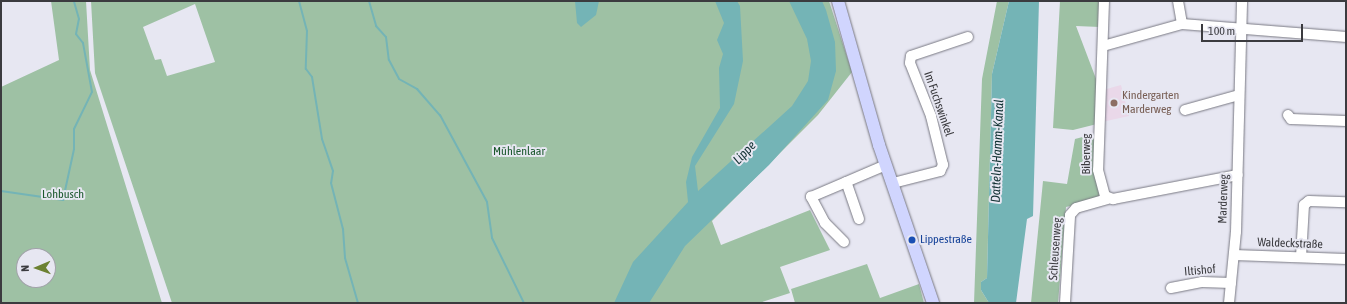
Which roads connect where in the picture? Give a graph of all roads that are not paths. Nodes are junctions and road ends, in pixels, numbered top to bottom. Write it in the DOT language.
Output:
graph roads {
  1 [pos="838,1"];
  2 [pos="1104,1"];
  3 [pos="1178,1"];
  4 [pos="1242,1"];
  5 [pos="1182,24"];
  6 [pos="1241,29"];
  7 [pos="1346,37"];
  8 [pos="968,38"];
  9 [pos="1103,46"];
  10 [pos="1239,95"];
  11 [pos="1185,110"];
  12 [pos="1288,115"];
  13 [pos="1346,122"];
  14 [pos="886,165"];
  15 [pos="1238,175"];
  16 [pos="846,182"];
  17 [pos="893,183"];
  18 [pos="1108,199"];
  19 [pos="1346,202"];
  20 [pos="859,219"];
  21 [pos="844,242"];
  22 [pos="1234,255"];
  23 [pos="1301,258"];
  24 [pos="1346,259"];
  25 [pos="1231,283"];
  26 [pos="1171,288"];
  27 [pos="933,303"];
  28 [pos="1065,303"];
  29 [pos="1229,303"];
  1 -- 14 [label="main road"];
  2 -- 9 [label="street, Biberweg"];
  3 -- 5 [label="street"];
  4 -- 6 [label="street, Marderweg"];
  5 -- 6 [label="street"];
  5 -- 9 [label="street"];
  6 -- 7 [label="street"];
  6 -- 10 [label="street, Marderweg"];
  8 -- 17 [label="street, Im Fuchswinkel"];
  9 -- 18 [label="street, Biberweg"];
  10 -- 11 [label="street"];
  10 -- 15 [label="street, Marderweg"];
  12 -- 13 [label="street"];
  14 -- 16 [label="street"];
  14 -- 17 [label="main road"];
  15 -- 18 [label="street"];
  15 -- 22 [label="street, Marderweg"];
  16 -- 20 [label="street"];
  16 -- 21 [label="street"];
  17 -- 27 [label="main road"];
  18 -- 28 [label="street, Schleusenweg"];
  19 -- 23 [label="street"];
  22 -- 23 [label="street, Waldeckstraße"];
  22 -- 25 [label="street, Marderweg"];
  23 -- 24 [label="street, Waldeckstraße"];
  25 -- 26 [label="street, Iltishof"];
  25 -- 29 [label="street, Marderweg"];
}
